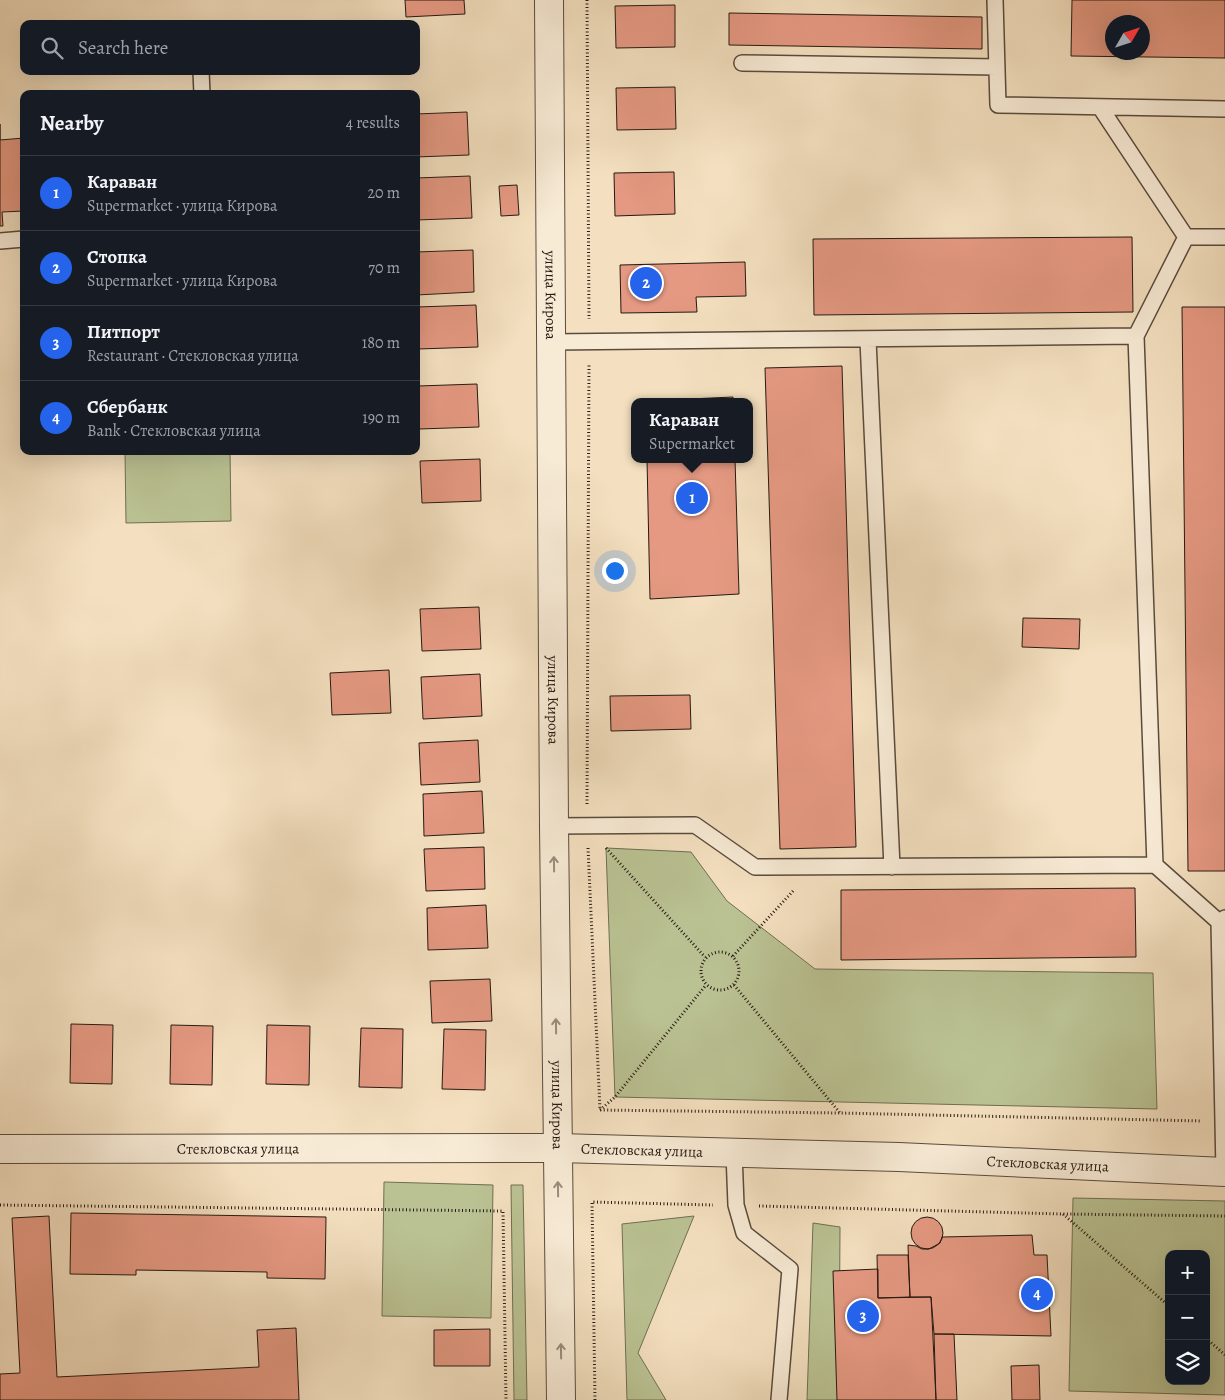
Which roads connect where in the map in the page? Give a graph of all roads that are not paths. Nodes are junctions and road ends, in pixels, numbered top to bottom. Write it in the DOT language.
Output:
graph roads {
  1 [pos="549,0"];
  2 [pos="995,0"];
  3 [pos="742,63"];
  4 [pos="997,67"];
  5 [pos="202,75"];
  6 [pos="202,90"];
  7 [pos="1100,107"];
  8 [pos="1225,109"];
  9 [pos="1186,236"];
  10 [pos="1225,237"];
  11 [pos="20,239"];
  12 [pos="0,240"];
  13 [pos="1136,336"];
  14 [pos="868,340"];
  15 [pos="551,342"];
  16 [pos="554,826"];
  17 [pos="1155,866"];
  18 [pos="892,867"];
  19 [pos="1222,920"];
  20 [pos="558,1148"];
  21 [pos="0,1149"];
  22 [pos="734,1153"];
  23 [pos="1225,1172"];
  24 [pos="562,1400"];
  25 [pos="779,1400"];
  1 -- 15 [label="street, улица Кирова"];
  2 -- 4 [label="lane"];
  3 -- 4 [label="lane"];
  4 -- 7 [label="lane"];
  5 -- 6 [label="lane"];
  7 -- 8 [label="lane"];
  7 -- 9 [label="lane"];
  9 -- 10 [label="lane"];
  9 -- 13 [label="lane"];
  11 -- 12 [label="lane"];
  13 -- 14 [label="lane"];
  13 -- 17 [label="lane"];
  14 -- 15 [label="lane"];
  14 -- 18 [label="lane"];
  15 -- 16 [label="street, улица Кирова"];
  16 -- 18 [label="lane"];
  20 -- 16 [label="street, улица Кирова, one-way"];
  17 -- 18 [label="lane"];
  17 -- 19 [label="lane"];
  19 -- 23 [label="lane"];
  20 -- 21 [label="street, Стекловская улица"];
  20 -- 22 [label="street, Стекловская улица"];
  24 -- 20 [label="street, улица Кирова, one-way"];
  22 -- 23 [label="street, Стекловская улица"];
  22 -- 25 [label="lane"];
}
